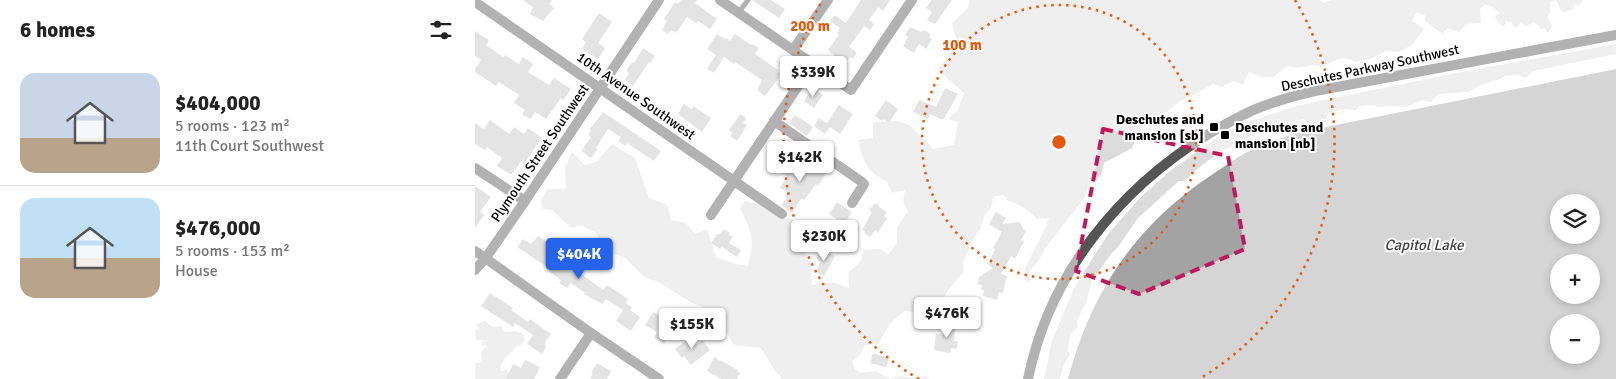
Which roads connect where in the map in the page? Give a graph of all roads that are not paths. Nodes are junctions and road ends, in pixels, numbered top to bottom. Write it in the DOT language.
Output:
graph roads {
  1 [pos="659,0"];
  2 [pos="720,0"];
  3 [pos="748,0"];
  4 [pos="828,0"];
  5 [pos="912,0"];
  6 [pos="475,2"];
  7 [pos="739,12"];
  8 [pos="1616,35"];
  9 [pos="793,50"];
  10 [pos="813,64"];
  11 [pos="600,88"];
  12 [pos="774,121"];
  13 [pos="475,168"];
  14 [pos="734,181"];
  15 [pos="525,201"];
  16 [pos="852,203"];
  17 [pos="782,214"];
  18 [pos="711,215"];
  19 [pos="475,251"];
  20 [pos="485,259"];
  21 [pos="475,270"];
  22 [pos="591,333"];
  23 [pos="560,379"];
  24 [pos="659,379"];
  25 [pos="1028,379"];
  1 -- 11 [label="street, Plymouth Street Southwest"];
  2 -- 7 [label="street"];
  3 -- 7 [label="lane"];
  4 -- 9 [label="street"];
  5 -- 10 [label="street"];
  6 -- 11 [label="street, 10th Avenue Southwest"];
  7 -- 9 [label="street"];
  8 -- 25 [label="street, Deschutes Parkway Southwest"];
  9 -- 10 [label="street"];
  10 -- 12 [label="street"];
  11 -- 14 [label="street, 10th Avenue Southwest"];
  11 -- 15 [label="street, Plymouth Street Southwest"];
  12 -- 14 [label="street"];
  12 -- 16 [label="street"];
  13 -- 15 [label="street"];
  14 -- 17 [label="street, 10th Avenue Southwest"];
  14 -- 18 [label="street"];
  15 -- 20 [label="street, Plymouth Street Southwest"];
  19 -- 20 [label="street"];
  20 -- 21 [label="street, Plymouth Street Southwest"];
  20 -- 22 [label="street"];
  22 -- 23 [label="street"];
  22 -- 24 [label="street"];
}
